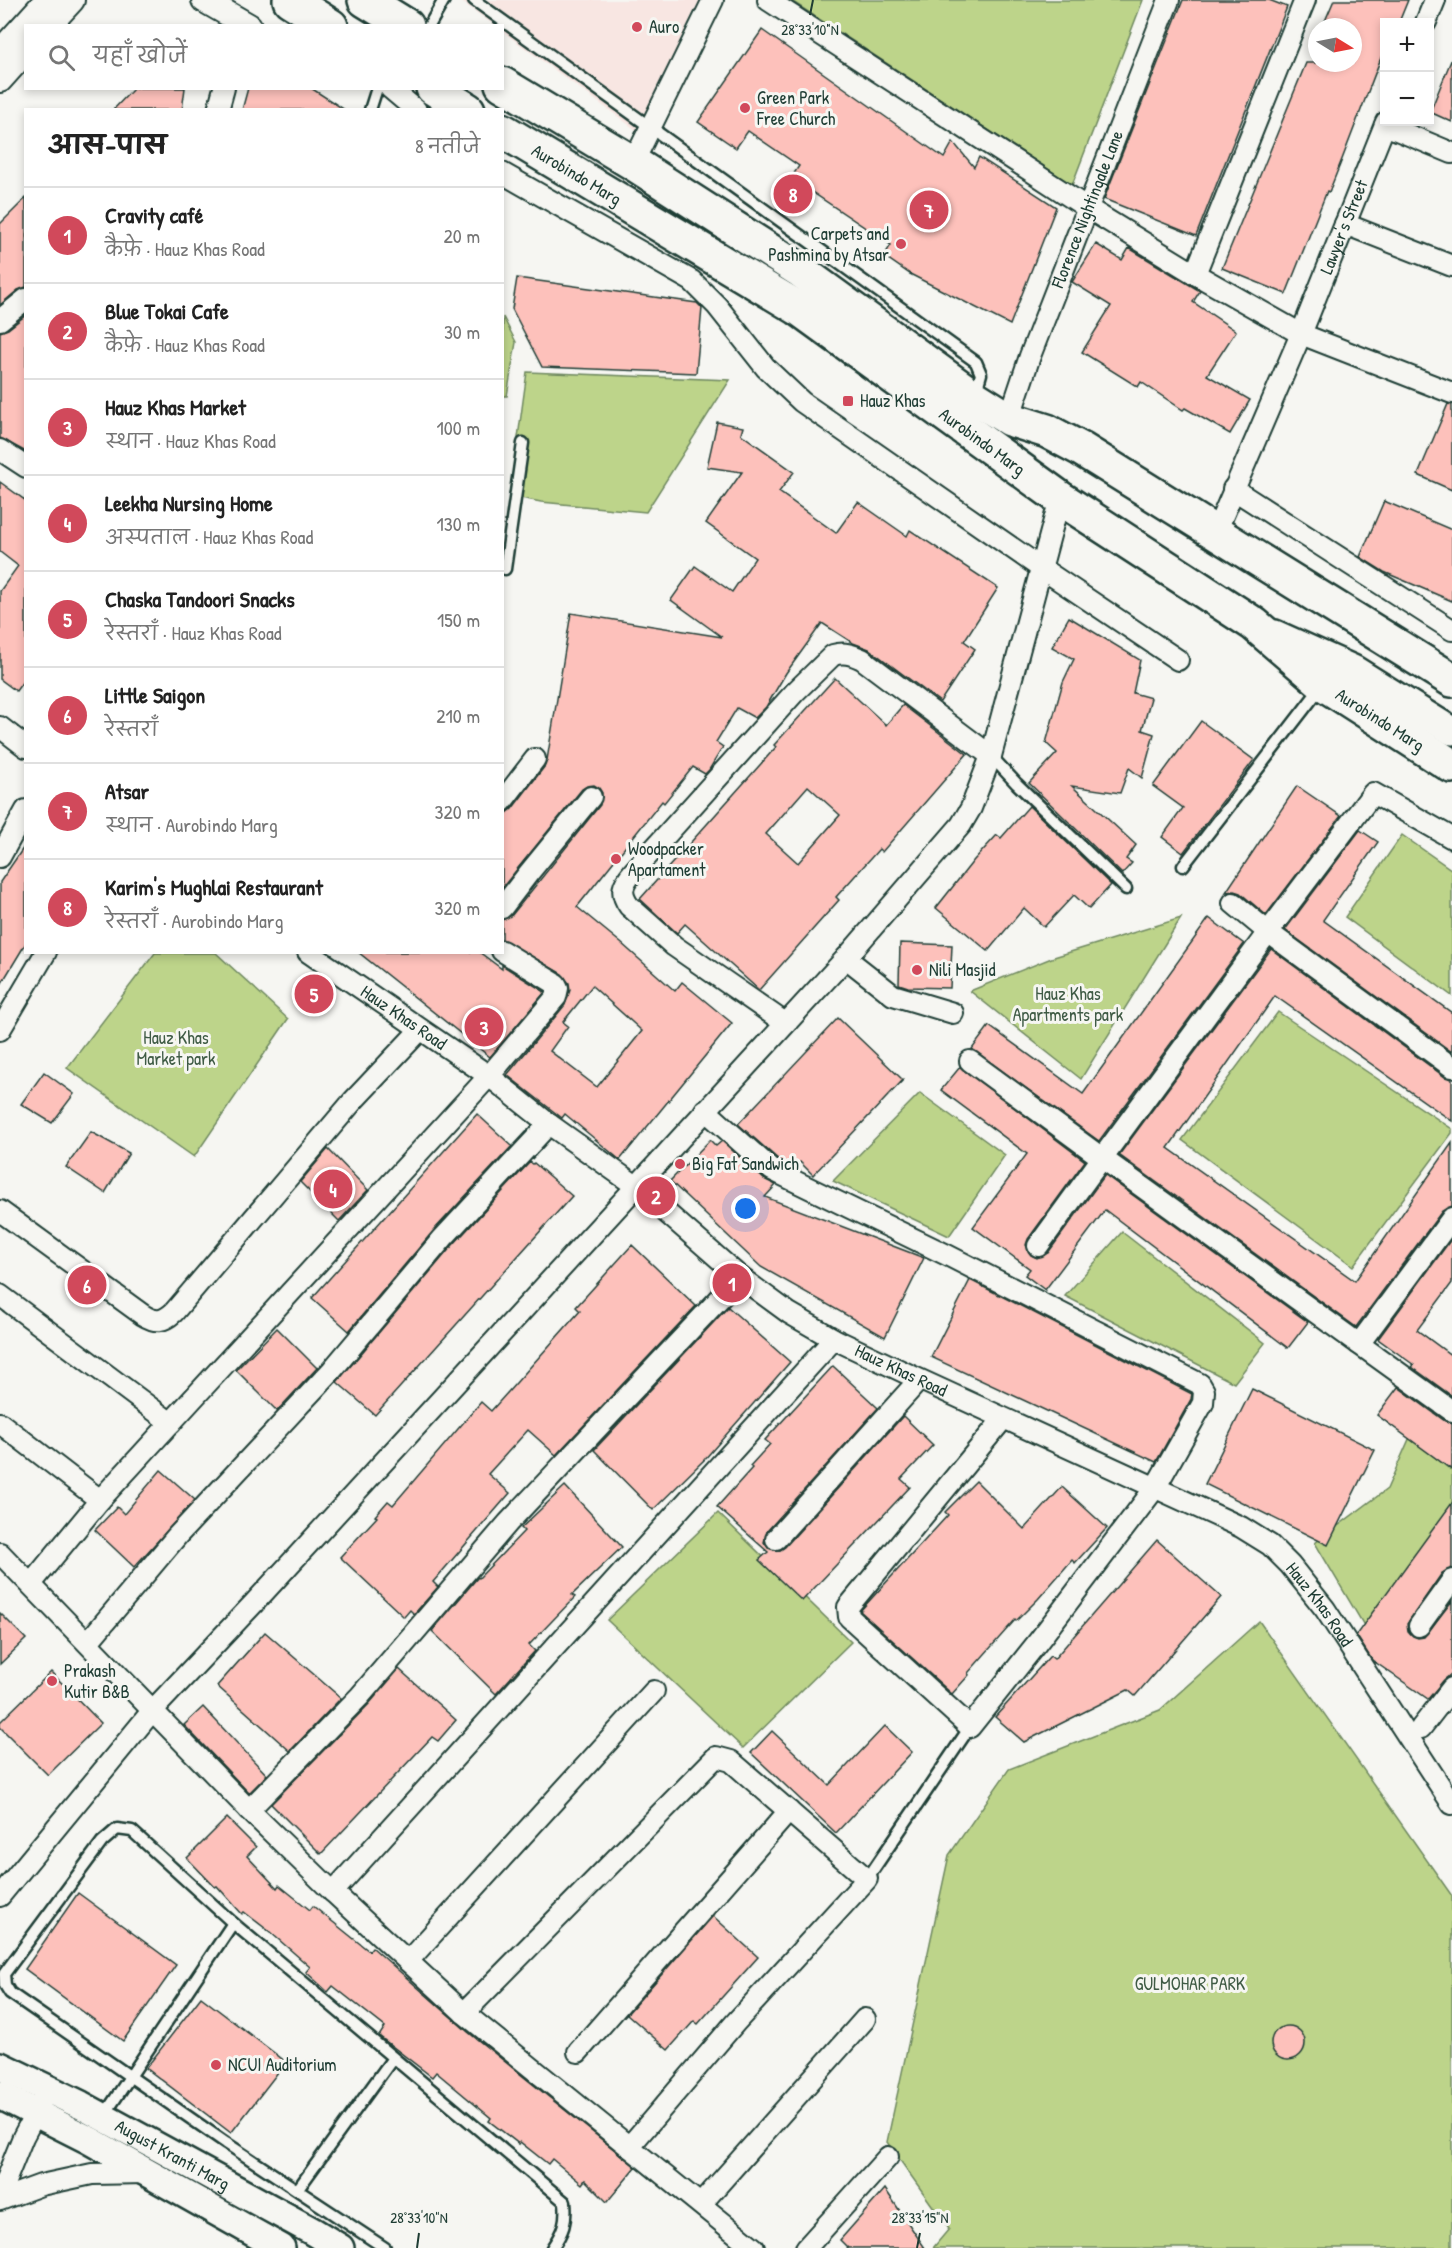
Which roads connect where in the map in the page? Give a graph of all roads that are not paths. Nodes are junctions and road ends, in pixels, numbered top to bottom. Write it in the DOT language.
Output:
graph roads {
  1 [pos="47,0"];
  2 [pos="72,0"];
  3 [pos="204,0"];
  4 [pos="290,0"];
  5 [pos="365,0"];
  6 [pos="444,0"];
  7 [pos="474,0"];
  8 [pos="713,0"];
  9 [pos="768,0"];
  10 [pos="1169,0"];
  11 [pos="1305,0"];
  12 [pos="1435,0"];
  13 [pos="1428,18"];
  14 [pos="25,24"];
  15 [pos="50,24"];
  16 [pos="245,24"];
  17 [pos="328,24"];
  18 [pos="404,24"];
  19 [pos="430,24"];
  20 [pos="24,25"];
  21 [pos="0,52"];
  22 [pos="24,53"];
  23 [pos="0,80"];
  24 [pos="504,85"];
  25 [pos="223,90"];
  26 [pos="376,90"];
  27 [pos="392,90"];
  28 [pos="436,90"];
  29 [pos="219,108"];
  30 [pos="371,108"];
  31 [pos="414,108"];
  32 [pos="465,108"];
  33 [pos="1385,126"];
  34 [pos="1393,126"];
  35 [pos="650,128"];
  36 [pos="504,131"];
  37 [pos="1452,153"];
  38 [pos="633,163"];
  39 [pos="504,174"];
  40 [pos="1089,209"];
  41 [pos="1345,224"];
  42 [pos="1452,266"];
  43 [pos="1195,274"];
  44 [pos="24,301"];
  45 [pos="0,320"];
  46 [pos="1301,333"];
  47 [pos="1452,393"];
  48 [pos="974,397"];
  49 [pos="1009,419"];
  50 [pos="523,443"];
  51 [pos="0,450"];
  52 [pos="24,466"];
  53 [pos="1233,489"];
  54 [pos="1060,498"];
  55 [pos="1215,534"];
  56 [pos="1041,568"];
  57 [pos="504,569"];
  58 [pos="1254,624"];
  59 [pos="1452,630"];
  60 [pos="1178,660"];
  61 [pos="1452,680"];
  62 [pos="1324,684"];
  63 [pos="0,727"];
  64 [pos="1452,731"];
  65 [pos="24,745"];
  66 [pos="991,756"];
  67 [pos="535,759"];
  68 [pos="1452,766"];
  69 [pos="591,797"];
  70 [pos="504,799"];
  71 [pos="24,814"];
  72 [pos="1452,838"];
  73 [pos="0,857"];
  74 [pos="1183,866"];
  75 [pos="1126,889"];
  76 [pos="1233,903"];
  77 [pos="504,905"];
  78 [pos="1268,932"];
  79 [pos="504,952"];
  80 [pos="45,954"];
  81 [pos="312,954"];
  82 [pos="846,958"];
  83 [pos="953,1013"];
  84 [pos="785,1023"];
  85 [pos="0,1030"];
  86 [pos="420,1030"];
  87 [pos="970,1061"];
  88 [pos="1452,1067"];
  89 [pos="489,1076"];
  90 [pos="705,1110"];
  91 [pos="549,1124"];
  92 [pos="1102,1158"];
  93 [pos="636,1186"];
  94 [pos="0,1211"];
  95 [pos="1452,1218"];
  96 [pos="1038,1246"];
  97 [pos="740,1277"];
  98 [pos="0,1295"];
  99 [pos="834,1339"];
  100 [pos="1359,1344"];
  101 [pos="919,1380"];
  102 [pos="1452,1411"];
  103 [pos="1004,1419"];
  104 [pos="0,1423"];
  105 [pos="171,1423"];
  106 [pos="1155,1488"];
  107 [pos="100,1500"];
  108 [pos="776,1539"];
  109 [pos="0,1553"];
  110 [pos="1452,1580"];
  111 [pos="31,1584"];
  112 [pos="1419,1626"];
  113 [pos="88,1642"];
  114 [pos="1452,1688"];
  115 [pos="654,1691"];
  116 [pos="152,1711"];
  117 [pos="970,1727"];
  118 [pos="1416,1735"];
  119 [pos="1452,1804"];
  120 [pos="249,1810"];
  121 [pos="789,1811"];
  122 [pos="867,1879"];
  123 [pos="333,1892"];
  124 [pos="0,1896"];
  125 [pos="232,1923"];
  126 [pos="408,1961"];
  127 [pos="464,2013"];
  128 [pos="865,2019"];
  129 [pos="578,2052"];
  130 [pos="393,2058"];
  131 [pos="0,2066"];
  132 [pos="130,2075"];
  133 [pos="0,2095"];
  134 [pos="43,2101"];
  135 [pos="96,2128"];
  136 [pos="629,2147"];
  137 [pos="888,2157"];
  138 [pos="149,2173"];
  139 [pos="298,2189"];
  140 [pos="0,2194"];
  141 [pos="0,2200"];
  142 [pos="701,2204"];
  143 [pos="281,2248"];
  144 [pos="340,2248"];
  145 [pos="385,2248"];
  146 [pos="552,2248"];
  147 [pos="754,2248"];
  148 [pos="806,2248"];
  1 -- 14 [label="street"];
  2 -- 15 [label="street"];
  3 -- 16 [label="street"];
  4 -- 17 [label="highway"];
  5 -- 18 [label="highway"];
  6 -- 19 [label="lane"];
  7 -- 35 [label="lane"];
  8 -- 35 [label="street"];
  9 -- 40 [label="street"];
  10 -- 40 [label="street, Florence Nightingale Lane"];
  11 -- 43 [label="street"];
  12 -- 13 [label="street"];
  20 -- 21 [label="street"];
  22 -- 23 [label="street"];
  24 -- 38 [label="highway, Aurobindo Marg"];
  25 -- 29 [label="street"];
  26 -- 30 [label="lane"];
  27 -- 31 [label="street"];
  28 -- 32 [label="highway"];
  33 -- 41 [label="street, Lawyer's Street"];
  34 -- 37 [label="street"];
  35 -- 38 [label="street"];
  35 -- 48 [label="lane"];
  36 -- 54 [label="highway, Aurobindo Marg"];
  38 -- 48 [label="highway, Aurobindo Marg"];
  39 -- 56 [label="street"];
  40 -- 43 [label="street"];
  40 -- 49 [label="street, Florence Nightingale Lane"];
  41 -- 42 [label="street"];
  41 -- 46 [label="street, Lawyer's Street"];
  43 -- 46 [label="street"];
  44 -- 45 [label="street"];
  46 -- 47 [label="street"];
  46 -- 53 [label="street, Lawyer's Street"];
  48 -- 49 [label="highway, Aurobindo Marg"];
  49 -- 55 [label="highway, Aurobindo Marg"];
  50 -- 57 [label="lane"];
  51 -- 52 [label="street"];
  53 -- 55 [label="street, Lawyer's Street"];
  53 -- 59 [label="street"];
  54 -- 56 [label="street"];
  54 -- 58 [label="highway, Aurobindo Marg"];
  55 -- 61 [label="highway, Aurobindo Marg"];
  56 -- 60 [label="street"];
  56 -- 66 [label="street"];
  58 -- 62 [label="highway, Aurobindo Marg"];
  58 -- 64 [label="main road"];
  62 -- 68 [label="highway, Aurobindo Marg"];
  62 -- 74 [label="lane"];
  63 -- 65 [label="street"];
  66 -- 75 [label="lane"];
  66 -- 82 [label="street"];
  66 -- 84 [label="street"];
  67 -- 70 [label="street"];
  69 -- 77 [label="street"];
  71 -- 73 [label="street"];
  72 -- 78 [label="street"];
  76 -- 78 [label="street"];
  78 -- 88 [label="street"];
  78 -- 92 [label="street"];
  79 -- 89 [label="street"];
  80 -- 85 [label="street"];
  81 -- 86 [label="street, Hauz Khas Road"];
  82 -- 83 [label="street"];
  82 -- 84 [label="street"];
  84 -- 90 [label="street"];
  86 -- 89 [label="street, Hauz Khas Road"];
  86 -- 94 [label="street"];
  87 -- 92 [label="street"];
  89 -- 91 [label="street, Hauz Khas Road"];
  89 -- 105 [label="street"];
  90 -- 93 [label="street"];
  90 -- 106 [label="street"];
  91 -- 93 [label="street, Hauz Khas Road"];
  91 -- 113 [label="street"];
  92 -- 96 [label="street"];
  92 -- 100 [label="street"];
  93 -- 97 [label="street, Hauz Khas Road"];
  93 -- 116 [label="street"];
  95 -- 100 [label="street"];
  97 -- 99 [label="street, Hauz Khas Road"];
  97 -- 120 [label="street"];
  98 -- 105 [label="street"];
  99 -- 101 [label="street, Hauz Khas Road"];
  99 -- 123 [label="street"];
  100 -- 102 [label="street"];
  101 -- 103 [label="street, Hauz Khas Road"];
  101 -- 108 [label="street"];
  103 -- 106 [label="street, Hauz Khas Road"];
  103 -- 117 [label="street"];
  104 -- 107 [label="street"];
  105 -- 107 [label="street"];
  106 -- 117 [label="street"];
  106 -- 118 [label="street, Hauz Khas Road"];
  107 -- 111 [label="street"];
  109 -- 111 [label="street"];
  110 -- 112 [label="street"];
  111 -- 113 [label="street"];
  113 -- 116 [label="street"];
  114 -- 118 [label="street"];
  115 -- 126 [label="street"];
  116 -- 120 [label="street"];
  116 -- 124 [label="street"];
  117 -- 122 [label="lane"];
  118 -- 119 [label="street, Hauz Khas Road"];
  120 -- 123 [label="street"];
  121 -- 122 [label="street"];
  121 -- 127 [label="street"];
  121 -- 129 [label="street"];
  122 -- 136 [label="street"];
  123 -- 126 [label="street"];
  125 -- 130 [label="lane"];
  125 -- 132 [label="lane"];
  125 -- 132 [label="lane"];
  126 -- 127 [label="street"];
  127 -- 136 [label="street"];
  128 -- 142 [label="street"];
  130 -- 139 [label="lane"];
  130 -- 146 [label="lane"];
  131 -- 134 [label="main road, August Kranti Marg"];
  132 -- 135 [label="lane"];
  132 -- 139 [label="lane"];
  133 -- 134 [label="main road, August Kranti Marg"];
  134 -- 135 [label="main road, August Kranti Marg"];
  134 -- 140 [label="street"];
  135 -- 138 [label="main road, August Kranti Marg"];
  135 -- 144 [label="main road, August Kranti Marg"];
  136 -- 142 [label="street"];
  137 -- 148 [label="street"];
  138 -- 141 [label="street"];
  138 -- 143 [label="main road, August Kranti Marg"];
  139 -- 145 [label="lane"];
  142 -- 147 [label="street"];
}
